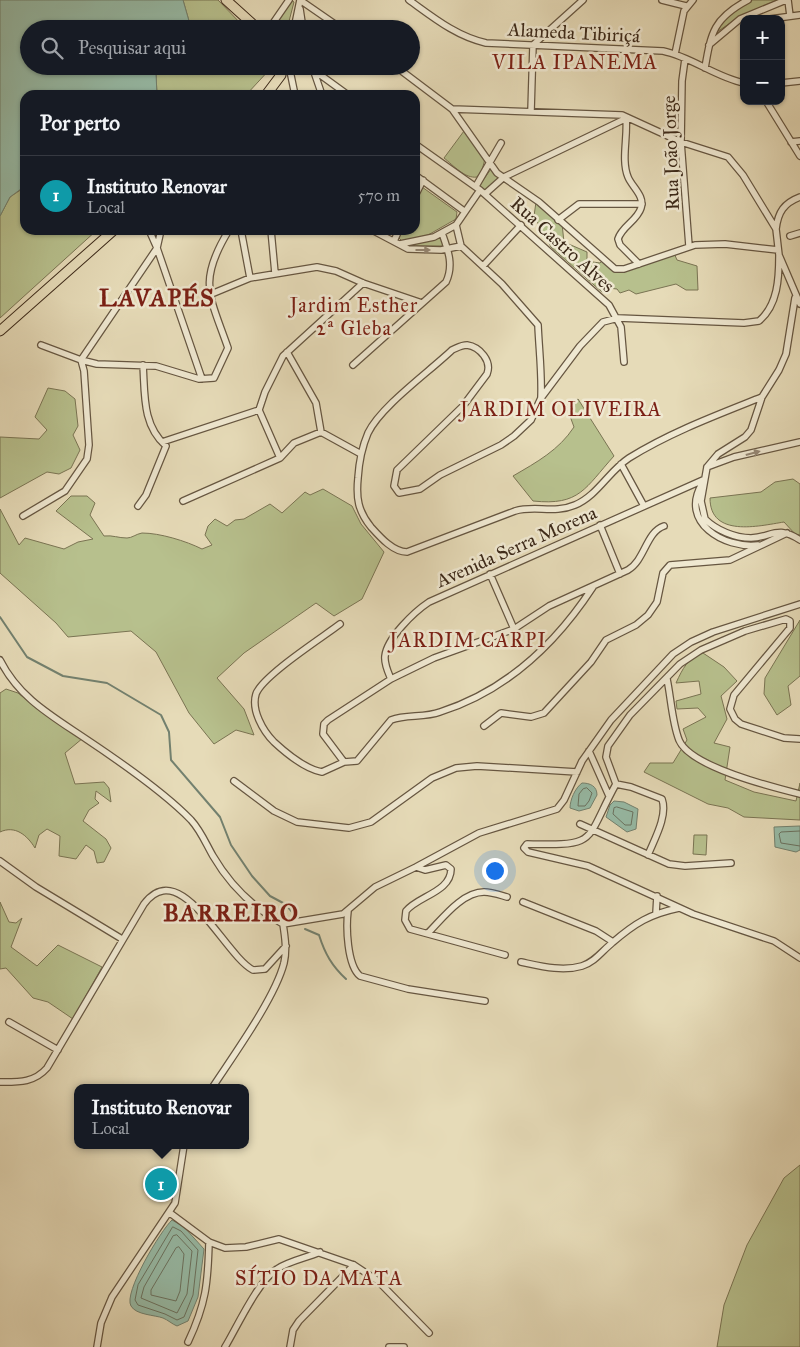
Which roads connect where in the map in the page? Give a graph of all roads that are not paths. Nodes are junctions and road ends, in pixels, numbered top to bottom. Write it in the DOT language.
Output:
graph roads {
  1 [pos="226,0"];
  2 [pos="289,0"];
  3 [pos="410,0"];
  4 [pos="583,0"];
  5 [pos="662,0"];
  6 [pos="693,0"];
  7 [pos="748,0"];
  8 [pos="787,0"];
  9 [pos="300,1"];
  10 [pos="686,6"];
  11 [pos="750,15"];
  12 [pos="800,15"];
  13 [pos="790,16"];
  14 [pos="785,17"];
  15 [pos="248,20"];
  16 [pos="275,20"];
  17 [pos="296,20"];
  18 [pos="302,20"];
  19 [pos="328,20"];
  20 [pos="740,20"];
  21 [pos="533,45"];
  22 [pos="709,45"];
  23 [pos="675,54"];
  24 [pos="685,59"];
  25 [pos="705,68"];
  26 [pos="278,75"];
  27 [pos="291,75"];
  28 [pos="315,75"];
  29 [pos="322,75"];
  30 [pos="407,75"];
  31 [pos="800,81"];
  32 [pos="740,82"];
  33 [pos="785,83"];
  34 [pos="269,90"];
  35 [pos="294,90"];
  36 [pos="320,90"];
  37 [pos="342,90"];
  38 [pos="768,105"];
  39 [pos="452,109"];
  40 [pos="531,111"];
  41 [pos="627,118"];
  42 [pos="800,141"];
  43 [pos="681,142"];
  44 [pos="791,142"];
  45 [pos="501,143"];
  46 [pos="420,148"];
  47 [pos="800,156"];
  48 [pos="489,162"];
  49 [pos="504,177"];
  50 [pos="420,178"];
  51 [pos="423,180"];
  52 [pos="420,186"];
  53 [pos="480,190"];
  54 [pos="800,197"];
  55 [pos="642,204"];
  56 [pos="464,212"];
  57 [pos="558,220"];
  58 [pos="456,225"];
  59 [pos="520,225"];
  60 [pos="776,229"];
  61 [pos="442,233"];
  62 [pos="800,233"];
  63 [pos="108,235"];
  64 [pos="152,235"];
  65 [pos="160,235"];
  66 [pos="226,235"];
  67 [pos="242,235"];
  68 [pos="271,235"];
  69 [pos="382,235"];
  70 [pos="398,235"];
  71 [pos="790,236"];
  72 [pos="397,242"];
  73 [pos="461,246"];
  74 [pos="689,246"];
  75 [pos="158,248"];
  76 [pos="449,249"];
  77 [pos="778,252"];
  78 [pos="639,264"];
  79 [pos="483,266"];
  80 [pos="275,273"];
  81 [pos="250,278"];
  82 [pos="363,283"];
  83 [pos="209,295"];
  84 [pos="796,296"];
  85 [pos="422,303"];
  86 [pos="800,304"];
  87 [pos="618,318"];
  88 [pos="0,331"];
  89 [pos="41,345"];
  90 [pos="287,352"];
  91 [pos="82,360"];
  92 [pos="624,362"];
  93 [pos="143,365"];
  94 [pos="353,365"];
  95 [pos="202,379"];
  96 [pos="762,396"];
  97 [pos="541,398"];
  98 [pos="259,410"];
  99 [pos="321,432"];
  100 [pos="162,442"];
  101 [pos="800,442"];
  102 [pos="361,454"];
  103 [pos="280,458"];
  104 [pos="621,464"];
  105 [pos="707,467"];
  106 [pos="703,481"];
  107 [pos="183,500"];
  108 [pos="138,506"];
  109 [pos="644,506"];
  110 [pos="23,516"];
  111 [pos="600,525"];
  112 [pos="664,526"];
  113 [pos="787,533"];
  114 [pos="800,540"];
  115 [pos="762,544"];
  116 [pos="490,574"];
  117 [pos="620,574"];
  118 [pos="593,587"];
  119 [pos="800,604"];
  120 [pos="340,624"];
  121 [pos="514,629"];
  122 [pos="0,660"];
  123 [pos="2,670"];
  124 [pos="391,679"];
  125 [pos="667,679"];
  126 [pos="484,726"];
  127 [pos="800,739"];
  128 [pos="589,751"];
  129 [pos="344,762"];
  130 [pos="577,772"];
  131 [pos="234,781"];
  132 [pos="616,784"];
  133 [pos="800,794"];
  134 [pos="609,796"];
  135 [pos="580,824"];
  136 [pos="594,829"];
  137 [pos="648,855"];
  138 [pos="0,861"];
  139 [pos="731,863"];
  140 [pos="416,868"];
  141 [pos="657,896"];
  142 [pos="507,897"];
  143 [pos="523,902"];
  144 [pos="679,908"];
  145 [pos="348,911"];
  146 [pos="656,913"];
  147 [pos="283,924"];
  148 [pos="428,934"];
  149 [pos="122,939"];
  150 [pos="613,942"];
  151 [pos="286,946"];
  152 [pos="505,955"];
  153 [pos="800,958"];
  154 [pos="520,962"];
  155 [pos="485,1001"];
  156 [pos="9,1022"];
  157 [pos="58,1050"];
  158 [pos="0,1082"];
  159 [pos="214,1084"];
  160 [pos="184,1149"];
  161 [pos="170,1213"];
  162 [pos="209,1242"];
  163 [pos="320,1251"];
  164 [pos="354,1265"];
  165 [pos="429,1333"];
  166 [pos="188,1342"];
  167 [pos="404,1346"];
  168 [pos="97,1347"];
  169 [pos="225,1347"];
  170 [pos="290,1347"];
  171 [pos="388,1347"];
  1 -- 15 [label="main road"];
  2 -- 16 [label="street"];
  3 -- 21 [label="street, Alameda Tibiriçá"];
  4 -- 21 [label="street"];
  5 -- 10 [label="street"];
  6 -- 10 [label="street"];
  7 -- 22 [label="street"];
  8 -- 11 [label="street"];
  8 -- 13 [label="street"];
  9 -- 17 [label="street"];
  9 -- 18 [label="street"];
  9 -- 19 [label="street"];
  10 -- 23 [label="street"];
  12 -- 13 [label="street"];
  13 -- 14 [label="street"];
  20 -- 22 [label="street"];
  21 -- 23 [label="street, Alameda Tibiriçá"];
  21 -- 40 [label="street"];
  22 -- 25 [label="street"];
  23 -- 24 [label="street, Alameda Tibiriçá"];
  24 -- 25 [label="street, Alameda Tibiriçá"];
  24 -- 43 [label="street, Rua João Jorge"];
  25 -- 32 [label="street, Alameda Tibiriçá"];
  26 -- 34 [label="main road"];
  27 -- 35 [label="street"];
  28 -- 36 [label="street"];
  29 -- 37 [label="street"];
  30 -- 39 [label="street"];
  31 -- 33 [label="street"];
  38 -- 44 [label="street"];
  39 -- 40 [label="street"];
  39 -- 48 [label="street"];
  40 -- 41 [label="street"];
  41 -- 43 [label="street"];
  41 -- 49 [label="street"];
  41 -- 55 [label="street"];
  42 -- 44 [label="street"];
  43 -- 60 [label="street"];
  43 -- 74 [label="street, Rua João Jorge"];
  44 -- 47 [label="street"];
  45 -- 48 [label="street"];
  46 -- 53 [label="street, Rua Castro Alves"];
  48 -- 49 [label="street"];
  48 -- 53 [label="street"];
  49 -- 53 [label="street"];
  49 -- 57 [label="street"];
  50 -- 51 [label="street"];
  51 -- 52 [label="street"];
  51 -- 56 [label="street"];
  53 -- 56 [label="street"];
  53 -- 59 [label="street, Rua Castro Alves"];
  54 -- 60 [label="street"];
  55 -- 57 [label="street"];
  55 -- 78 [label="street"];
  56 -- 58 [label="street"];
  57 -- 78 [label="street"];
  58 -- 61 [label="street"];
  58 -- 73 [label="street"];
  59 -- 79 [label="street"];
  59 -- 87 [label="street, Rua Castro Alves"];
  60 -- 77 [label="street"];
  61 -- 72 [label="street"];
  61 -- 76 [label="street"];
  62 -- 71 [label="street"];
  63 -- 88 [label="main road"];
  64 -- 75 [label="street"];
  65 -- 75 [label="street"];
  66 -- 83 [label="street"];
  67 -- 81 [label="street"];
  68 -- 80 [label="street"];
  69 -- 72 [label="street"];
  70 -- 72 [label="street"];
  72 -- 76 [label="street, one-way"];
  73 -- 76 [label="street"];
  73 -- 79 [label="street"];
  74 -- 77 [label="street"];
  74 -- 78 [label="street"];
  75 -- 91 [label="street"];
  75 -- 95 [label="street"];
  76 -- 85 [label="street"];
  77 -- 84 [label="street"];
  77 -- 87 [label="street"];
  79 -- 97 [label="street"];
  80 -- 81 [label="street"];
  80 -- 82 [label="street"];
  81 -- 83 [label="street"];
  82 -- 85 [label="street"];
  82 -- 90 [label="street"];
  83 -- 95 [label="street"];
  84 -- 86 [label="street"];
  84 -- 96 [label="street"];
  85 -- 94 [label="street"];
  87 -- 92 [label="street"];
  87 -- 97 [label="street"];
  89 -- 91 [label="street"];
  90 -- 98 [label="street"];
  90 -- 99 [label="street"];
  91 -- 93 [label="street"];
  91 -- 110 [label="street"];
  93 -- 95 [label="street"];
  93 -- 100 [label="street"];
  96 -- 104 [label="street"];
  96 -- 105 [label="street"];
  97 -- 102 [label="street"];
  98 -- 100 [label="street"];
  98 -- 103 [label="street"];
  99 -- 102 [label="street"];
  99 -- 103 [label="street"];
  100 -- 108 [label="street"];
  105 -- 101 [label="street, one-way"];
  102 -- 104 [label="street"];
  103 -- 107 [label="street"];
  104 -- 109 [label="street"];
  105 -- 106 [label="street"];
  106 -- 109 [label="street, Avenida Serra Morena"];
  106 -- 113 [label="street"];
  106 -- 115 [label="street"];
  109 -- 111 [label="street, Avenida Serra Morena"];
  111 -- 116 [label="street, Avenida Serra Morena"];
  111 -- 117 [label="street"];
  112 -- 117 [label="street"];
  113 -- 114 [label="street"];
  113 -- 115 [label="street"];
  115 -- 126 [label="street"];
  116 -- 121 [label="street"];
  116 -- 124 [label="street, Avenida Serra Morena"];
  117 -- 118 [label="street"];
  118 -- 121 [label="street"];
  118 -- 129 [label="street"];
  119 -- 128 [label="street"];
  120 -- 129 [label="street"];
  121 -- 124 [label="street"];
  122 -- 123 [label="street"];
  123 -- 147 [label="street"];
  124 -- 129 [label="street"];
  125 -- 127 [label="street"];
  125 -- 132 [label="street"];
  125 -- 133 [label="street"];
  128 -- 130 [label="street"];
  128 -- 134 [label="street"];
  130 -- 131 [label="street"];
  130 -- 140 [label="street"];
  132 -- 134 [label="street"];
  132 -- 137 [label="street"];
  134 -- 136 [label="street"];
  135 -- 136 [label="street"];
  136 -- 137 [label="street"];
  136 -- 141 [label="street"];
  137 -- 139 [label="street"];
  138 -- 149 [label="street"];
  140 -- 145 [label="street"];
  140 -- 148 [label="street"];
  141 -- 144 [label="street"];
  141 -- 146 [label="street"];
  142 -- 148 [label="street"];
  143 -- 150 [label="street"];
  144 -- 146 [label="street"];
  144 -- 153 [label="street"];
  145 -- 147 [label="street"];
  145 -- 155 [label="street"];
  146 -- 150 [label="street"];
  147 -- 151 [label="street"];
  148 -- 152 [label="street"];
  149 -- 151 [label="street"];
  149 -- 157 [label="street"];
  150 -- 154 [label="street"];
  151 -- 159 [label="street"];
  156 -- 157 [label="street"];
  157 -- 158 [label="street"];
  160 -- 161 [label="street"];
  161 -- 162 [label="street"];
  161 -- 168 [label="street"];
  162 -- 163 [label="street"];
  162 -- 166 [label="street"];
  163 -- 164 [label="street"];
  163 -- 169 [label="street"];
  164 -- 165 [label="street"];
  164 -- 170 [label="street"];
  167 -- 171 [label="street"];
}
